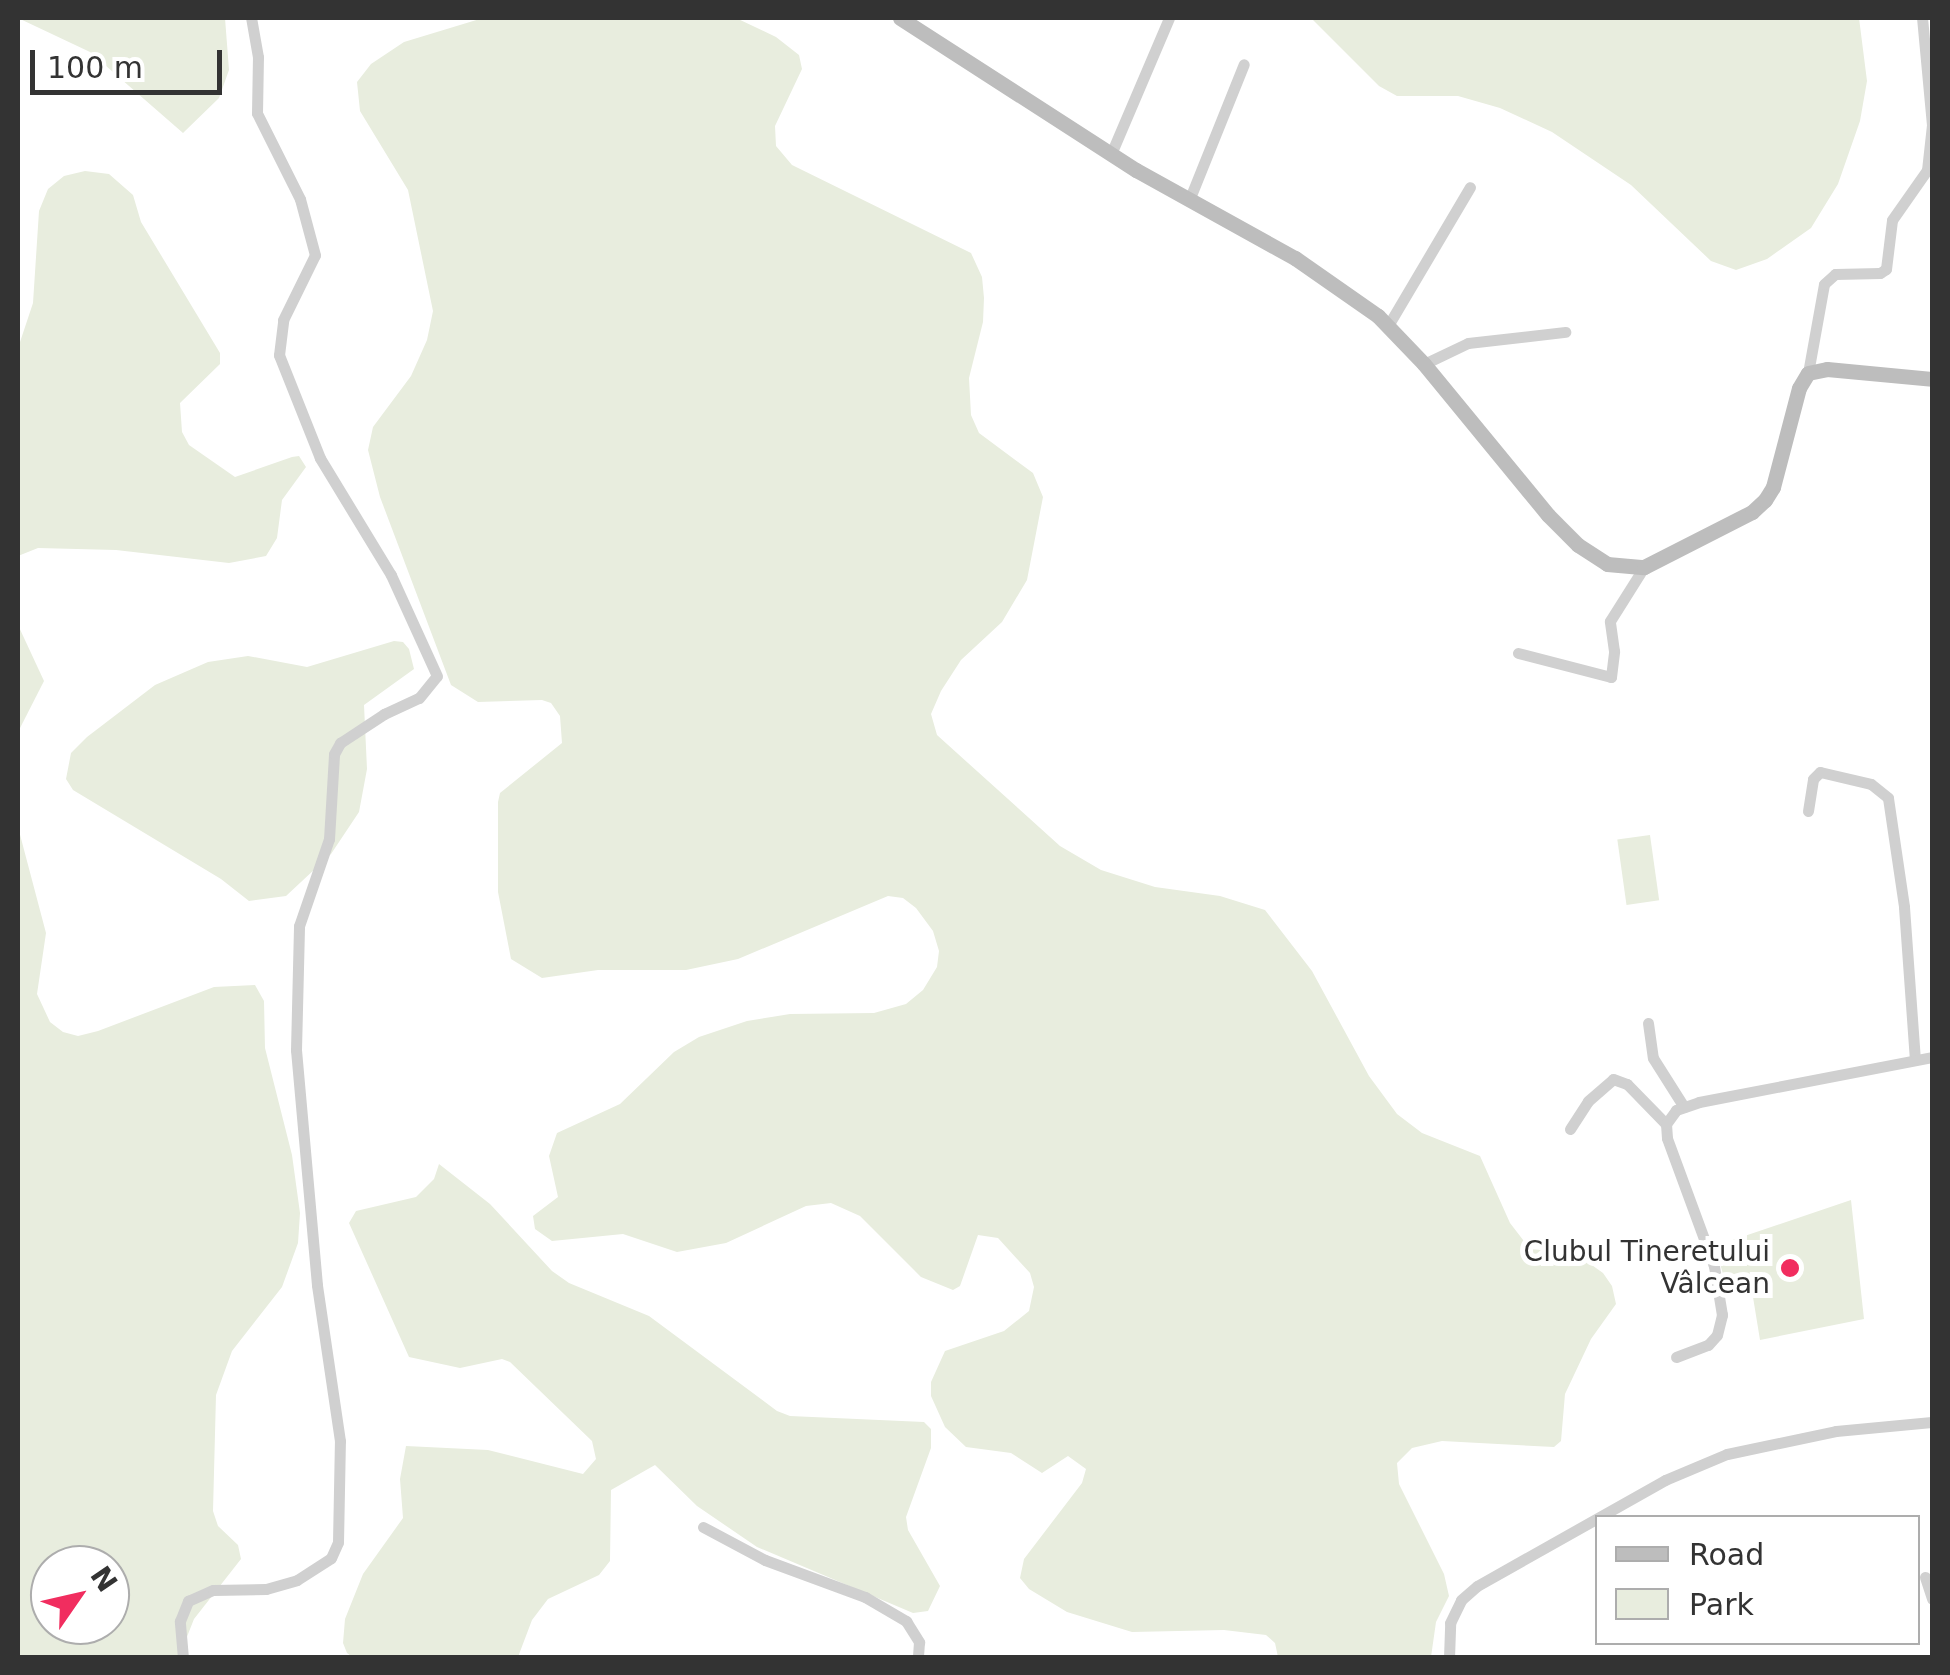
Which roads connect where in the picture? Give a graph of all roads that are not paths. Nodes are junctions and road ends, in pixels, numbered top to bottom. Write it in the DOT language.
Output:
graph roads {
  1 [pos="252,18"];
  2 [pos="900,18"];
  3 [pos="1169,18"];
  4 [pos="1922,18"];
  5 [pos="1244,64"];
  6 [pos="1111,154"];
  7 [pos="1470,188"];
  8 [pos="1190,198"];
  9 [pos="1389,324"];
  10 [pos="1565,332"];
  11 [pos="1424,364"];
  12 [pos="1808,373"];
  13 [pos="1932,379"];
  14 [pos="1644,567"];
  15 [pos="1518,654"];
  16 [pos="1808,811"];
  17 [pos="1648,1023"];
  18 [pos="1932,1057"];
  19 [pos="1915,1060"];
  20 [pos="1684,1106"];
  21 [pos="1666,1124"];
  22 [pos="1570,1129"];
  23 [pos="1676,1357"];
  24 [pos="1932,1422"];
  25 [pos="1601,1515"];
  26 [pos="1595,1518"];
  27 [pos="702,1527"];
  28 [pos="1924,1577"];
  29 [pos="1932,1599"];
  30 [pos="182,1658"];
  31 [pos="918,1658"];
  32 [pos="1448,1658"];
  1 -- 30 [label="street"];
  2 -- 6 [label="street"];
  3 -- 6 [label="street"];
  4 -- 12 [label="street"];
  5 -- 8 [label="street"];
  6 -- 8 [label="street"];
  7 -- 9 [label="street"];
  8 -- 9 [label="street"];
  9 -- 11 [label="street"];
  10 -- 11 [label="street"];
  11 -- 14 [label="street"];
  12 -- 13 [label="street"];
  12 -- 14 [label="street"];
  14 -- 15 [label="street"];
  16 -- 19 [label="street"];
  17 -- 20 [label="street"];
  18 -- 19 [label="street"];
  19 -- 20 [label="street"];
  20 -- 21 [label="street"];
  21 -- 22 [label="street"];
  21 -- 23 [label="street"];
  24 -- 25 [label="street"];
  26 -- 32 [label="street"];
  27 -- 31 [label="street"];
  28 -- 29 [label="street"];
}
